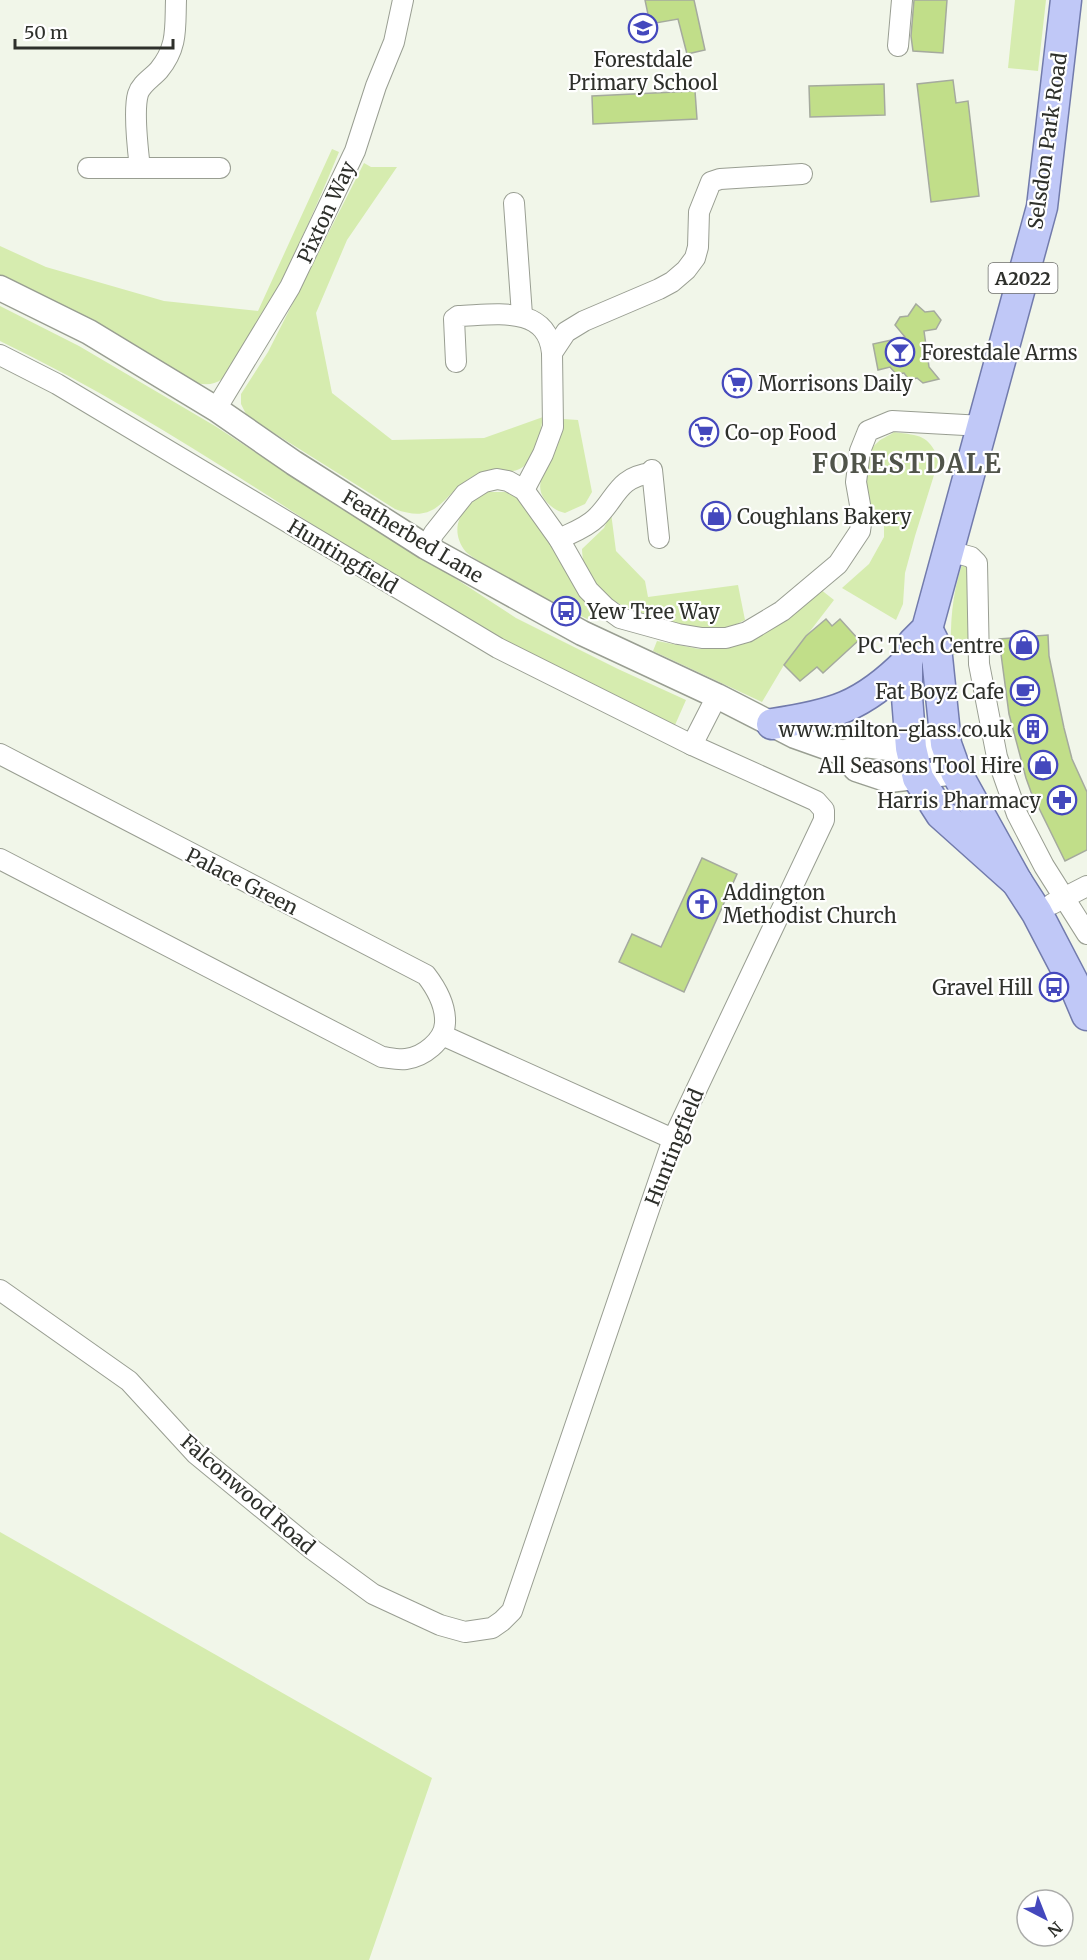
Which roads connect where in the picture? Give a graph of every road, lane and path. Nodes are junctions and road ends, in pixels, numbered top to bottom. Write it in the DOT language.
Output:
graph roads {
  1 [pos="176,0"];
  2 [pos="403,0"];
  3 [pos="902,0"];
  4 [pos="1066,0"];
  5 [pos="898,46"];
  6 [pos="88,168"];
  7 [pos="140,168"];
  8 [pos="220,168"];
  9 [pos="802,174"];
  10 [pos="514,203"];
  11 [pos="0,288"];
  12 [pos="522,315"];
  13 [pos="552,353"];
  14 [pos="0,355"];
  15 [pos="456,362"];
  16 [pos="216,409"];
  17 [pos="983,426"];
  18 [pos="524,490"];
  19 [pos="659,538"];
  20 [pos="559,539"];
  21 [pos="426,547"];
  22 [pos="949,551"];
  23 [pos="927,628"];
  24 [pos="907,662"];
  25 [pos="717,696"];
  26 [pos="772,724"];
  27 [pos="946,744"];
  28 [pos="692,745"];
  29 [pos="911,748"];
  30 [pos="843,753"];
  31 [pos="0,754"];
  32 [pos="956,772"];
  33 [pos="918,778"];
  34 [pos="0,859"];
  35 [pos="1017,882"];
  36 [pos="1087,886"];
  37 [pos="1063,898"];
  38 [pos="1037,913"];
  39 [pos="1087,934"];
  40 [pos="1087,1015"];
  41 [pos="442,1035"];
  42 [pos="674,1139"];
  43 [pos="0,1290"];
  44 [pos="492,1628"];
  1 -- 7 [label="street"];
  2 -- 16 [label="street, Pixton Way"];
  3 -- 5 [label="street"];
  4 -- 17 [label="main road, Selsdon Park Road / A2022"];
  6 -- 7 [label="street"];
  7 -- 8 [label="street"];
  9 -- 13 [label="street"];
  10 -- 12 [label="street"];
  11 -- 16 [label="street, Featherbed Lane"];
  12 -- 13 [label="street"];
  12 -- 15 [label="street"];
  13 -- 18 [label="street"];
  14 -- 28 [label="street, Huntingfield"];
  16 -- 21 [label="street, Featherbed Lane"];
  17 -- 20 [label="street"];
  17 -- 22 [label="main road, Selsdon Park Road / A2022"];
  18 -- 20 [label="street"];
  18 -- 21 [label="street"];
  19 -- 20 [label="street"];
  21 -- 25 [label="street, Featherbed Lane"];
  22 -- 23 [label="main road, Selsdon Park Road / A2022"];
  22 -- 37 [label="street"];
  23 -- 24 [label="main road, Selsdon Park Road / A2022"];
  23 -- 27 [label="main road, Selsdon Park Road / A2022"];
  24 -- 26 [label="main road"];
  24 -- 29 [label="main road, Selsdon Park Road / A2022"];
  25 -- 26 [label="street, Featherbed Lane"];
  25 -- 28 [label="street"];
  26 -- 30 [label="street, Featherbed Lane"];
  27 -- 29 [label="street"];
  27 -- 32 [label="main road, Selsdon Park Road / A2022"];
  28 -- 42 [label="street, Huntingfield"];
  29 -- 30 [label="street"];
  29 -- 33 [label="main road, Selsdon Park Road / A2022"];
  30 -- 33 [label="street, Featherbed Lane"];
  31 -- 41 [label="street, Palace Green"];
  32 -- 33 [label="street, Featherbed Lane"];
  32 -- 35 [label="main road, Selsdon Park Road / A2022"];
  33 -- 35 [label="main road, Selsdon Park Road / A2022"];
  34 -- 41 [label="street"];
  35 -- 38 [label="main road, Selsdon Park Road / A2022"];
  36 -- 37 [label="street"];
  37 -- 38 [label="street"];
  37 -- 39 [label="street"];
  38 -- 40 [label="main road, Selsdon Park Road / A2022"];
  41 -- 42 [label="street"];
  42 -- 44 [label="street, Huntingfield"];
  43 -- 44 [label="street, Falconwood Road"];
}
